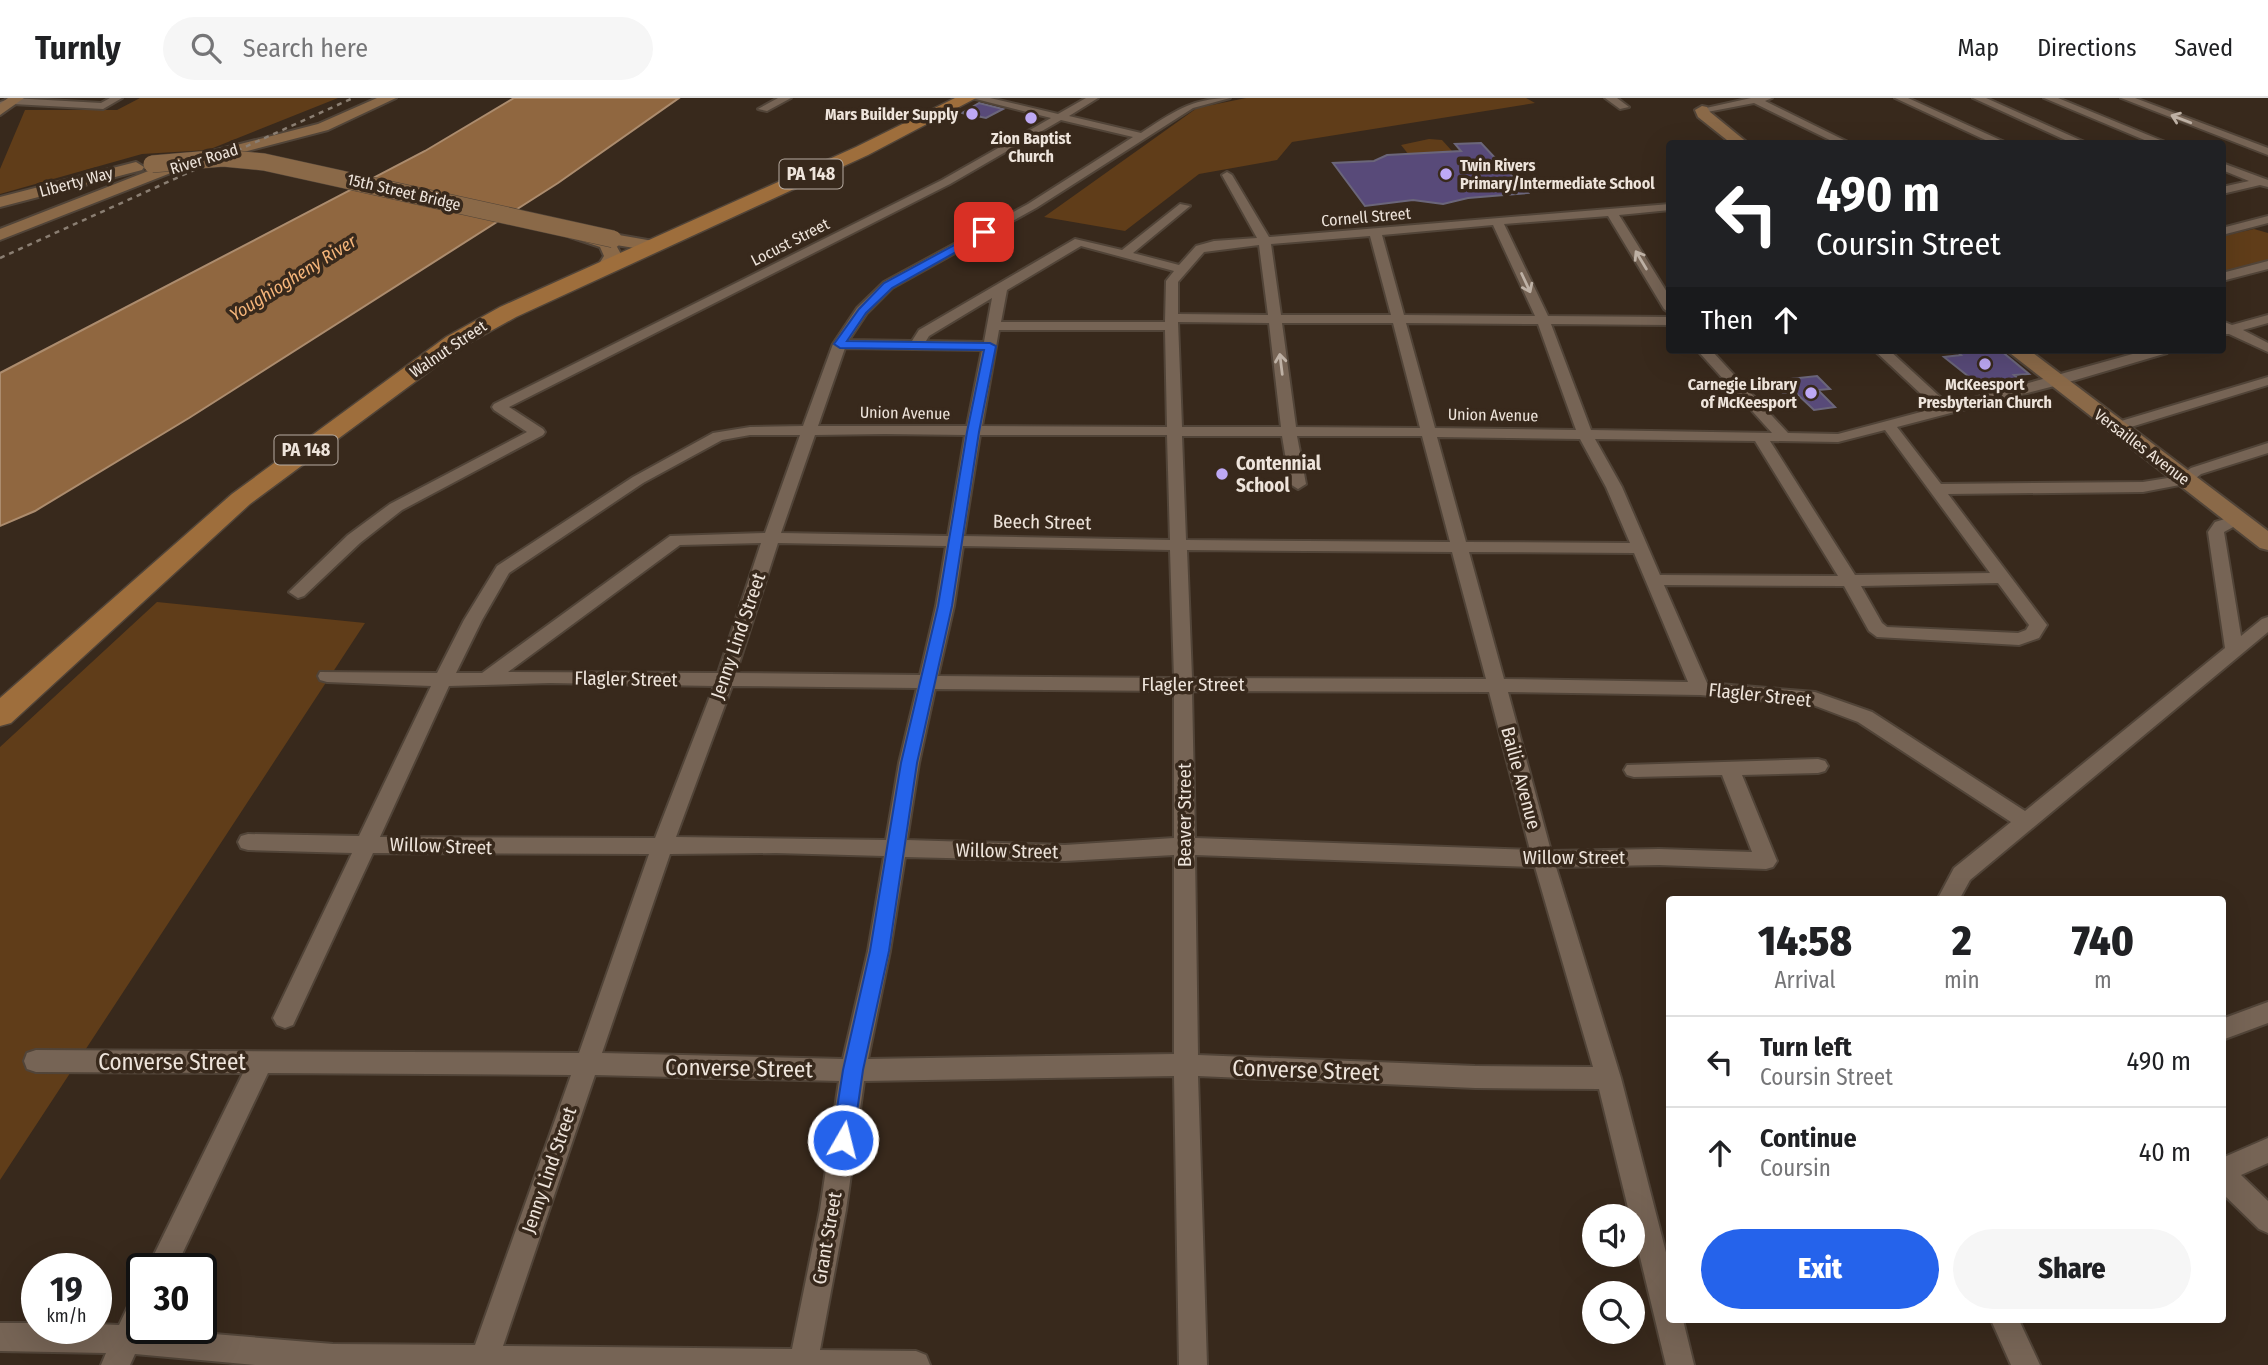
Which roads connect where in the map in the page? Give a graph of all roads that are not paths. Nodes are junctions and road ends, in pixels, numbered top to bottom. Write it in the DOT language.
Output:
graph roads {
  1 [pos="117,98"];
  2 [pos="389,98"];
  3 [pos="786,98"];
  4 [pos="968,98"];
  5 [pos="977,98"];
  6 [pos="1093,98"];
  7 [pos="1225,98"];
  8 [pos="1610,98"];
  9 [pos="1768,98"];
  10 [pos="1900,98"];
  11 [pos="1978,98"];
  12 [pos="2049,98"];
  13 [pos="2126,98"];
  14 [pos="1755,100"];
  15 [pos="1183,102"];
  16 [pos="7,104"];
  17 [pos="1624,107"];
  18 [pos="762,109"];
  19 [pos="1702,110"];
  20 [pos="1060,117"];
  21 [pos="1141,136"];
  22 [pos="1737,140"];
  23 [pos="1839,140"];
  24 [pos="1995,140"];
  25 [pos="2075,140"];
  26 [pos="2155,140"];
  27 [pos="2268,152"];
  28 [pos="152,164"];
  29 [pos="2226,168"];
  30 [pos="1227,176"];
  31 [pos="2265,183"];
  32 [pos="2226,190"];
  33 [pos="25,195"];
  34 [pos="0,202"];
  35 [pos="1184,206"];
  36 [pos="1666,207"];
  37 [pos="1612,212"];
  38 [pos="2268,219"];
  39 [pos="1497,221"];
  40 [pos="21,225"];
  41 [pos="2226,231"];
  42 [pos="1375,232"];
  43 [pos="0,235"];
  44 [pos="1265,241"];
  45 [pos="608,250"];
  46 [pos="1124,254"];
  47 [pos="2268,265"];
  48 [pos="1183,270"];
  49 [pos="2226,276"];
  50 [pos="1001,286"];
  51 [pos="1666,302"];
  52 [pos="1275,320"];
  53 [pos="2268,320"];
  54 [pos="1398,321"];
  55 [pos="1666,321"];
  56 [pos="1172,322"];
  57 [pos="1544,322"];
  58 [pos="2226,329"];
  59 [pos="2226,329"];
  60 [pos="992,336"];
  61 [pos="840,344"];
  62 [pos="915,347"];
  63 [pos="2268,348"];
  64 [pos="1707,354"];
  65 [pos="1885,354"];
  66 [pos="2021,354"];
  67 [pos="2148,354"];
  68 [pos="2057,381"];
  69 [pos="2268,381"];
  70 [pos="499,407"];
  71 [pos="1946,410"];
  72 [pos="1889,426"];
  73 [pos="2116,427"];
  74 [pos="811,430"];
  75 [pos="538,432"];
  76 [pos="973,432"];
  77 [pos="1289,432"];
  78 [pos="1428,432"];
  79 [pos="1176,433"];
  80 [pos="1585,434"];
  81 [pos="1759,435"];
  82 [pos="1784,437"];
  83 [pos="2268,448"];
  84 [pos="2185,480"];
  85 [pos="1298,484"];
  86 [pos="1934,489"];
  87 [pos="2238,520"];
  88 [pos="771,538"];
  89 [pos="955,541"];
  90 [pos="2267,542"];
  91 [pos="1180,545"];
  92 [pos="1458,547"];
  93 [pos="1641,548"];
  94 [pos="2002,578"];
  95 [pos="1654,580"];
  96 [pos="1850,581"];
  97 [pos="298,592"];
  98 [pos="2268,624"];
  99 [pos="2235,648"];
  100 [pos="327,676"];
  101 [pos="487,678"];
  102 [pos="443,680"];
  103 [pos="725,680"];
  104 [pos="928,681"];
  105 [pos="1183,684"];
  106 [pos="1497,686"];
  107 [pos="1700,689"];
  108 [pos="0,715"];
  109 [pos="1818,766"];
  110 [pos="1729,767"];
  111 [pos="1634,769"];
  112 [pos="2025,821"];
  113 [pos="248,842"];
  114 [pos="366,844"];
  115 [pos="1183,845"];
  116 [pos="662,848"];
  117 [pos="895,849"];
  118 [pos="1543,859"];
  119 [pos="1950,896"];
  120 [pos="2268,1012"];
  121 [pos="285,1018"];
  122 [pos="2226,1028"];
  123 [pos="36,1061"];
  124 [pos="261,1062"];
  125 [pos="585,1064"];
  126 [pos="1186,1065"];
  127 [pos="853,1070"];
  128 [pos="1609,1079"];
  129 [pos="2268,1150"];
  130 [pos="2226,1171"];
  131 [pos="2226,1177"];
  132 [pos="2268,1220"];
  133 [pos="169,1253"];
  134 [pos="1666,1309"];
  135 [pos="1670,1323"];
  136 [pos="2006,1323"];
  137 [pos="0,1337"];
  138 [pos="126,1339"];
  139 [pos="126,1341"];
  140 [pos="181,1344"];
  141 [pos="483,1363"];
  142 [pos="803,1364"];
  143 [pos="115,1365"];
  144 [pos="916,1365"];
  145 [pos="1193,1365"];
  146 [pos="1680,1365"];
  147 [pos="2025,1365"];
  1 -- 16 [label="street"];
  2 -- 40 [label="street, River Road"];
  3 -- 18 [label="street"];
  4 -- 45 [label="main road, Walnut Street / PA 148"];
  5 -- 20 [label="street"];
  6 -- 20 [label="street, Locust Street"];
  7 -- 15 [label="street, Jenny Lind Street"];
  8 -- 17 [label="street"];
  9 -- 14 [label="street"];
  10 -- 24 [label="street"];
  11 -- 25 [label="street"];
  12 -- 26 [label="street"];
  27 -- 13 [label="street, one-way"];
  14 -- 19 [label="street"];
  14 -- 23 [label="street"];
  15 -- 21 [label="street, Jenny Lind Street"];
  19 -- 22 [label="street"];
  20 -- 21 [label="street"];
  20 -- 70 [label="street, Locust Street"];
  21 -- 61 [label="street, Jenny Lind Street"];
  28 -- 33 [label="street, Liberty Way"];
  28 -- 45 [label="street, 15th Street Bridge, bridge"];
  29 -- 31 [label="street"];
  30 -- 44 [label="street"];
  31 -- 32 [label="street"];
  33 -- 34 [label="street, Liberty Way"];
  33 -- 40 [label="street"];
  35 -- 46 [label="street"];
  36 -- 37 [label="street, Cornell Street"];
  37 -- 39 [label="street, Cornell Street"];
  51 -- 37 [label="street, one-way"];
  38 -- 41 [label="street"];
  39 -- 42 [label="street, Cornell Street"];
  39 -- 57 [label="street, one-way"];
  40 -- 43 [label="street, River Road"];
  42 -- 44 [label="street, Cornell Street"];
  42 -- 54 [label="street, Bailie Avenue"];
  44 -- 48 [label="street, Cornell Street"];
  44 -- 52 [label="street"];
  45 -- 108 [label="main road, Walnut Street / PA 148"];
  46 -- 48 [label="street"];
  46 -- 50 [label="street"];
  47 -- 49 [label="street"];
  48 -- 56 [label="street, Beaver Street"];
  50 -- 60 [label="street, Grant Street"];
  50 -- 62 [label="street"];
  52 -- 54 [label="street"];
  52 -- 56 [label="street"];
  77 -- 52 [label="street, one-way"];
  53 -- 58 [label="street"];
  54 -- 57 [label="street"];
  54 -- 78 [label="street, Bailie Avenue"];
  55 -- 57 [label="street"];
  56 -- 60 [label="street"];
  56 -- 79 [label="street, Beaver Street"];
  57 -- 80 [label="street"];
  59 -- 63 [label="street"];
  60 -- 62 [label="street"];
  60 -- 76 [label="street, Grant Street"];
  61 -- 62 [label="street"];
  61 -- 74 [label="street, Jenny Lind Street"];
  64 -- 82 [label="street"];
  65 -- 71 [label="street"];
  66 -- 68 [label="street, Versailles Avenue"];
  67 -- 68 [label="street, Union Avenue"];
  68 -- 71 [label="street, Union Avenue"];
  68 -- 73 [label="street, Versailles Avenue"];
  69 -- 73 [label="street"];
  70 -- 75 [label="street"];
  71 -- 72 [label="street, Union Avenue"];
  72 -- 82 [label="street, Union Avenue"];
  72 -- 86 [label="street"];
  73 -- 84 [label="street, Versailles Avenue"];
  74 -- 76 [label="street, Union Avenue"];
  74 -- 88 [label="street, Jenny Lind Street"];
  74 -- 102 [label="street, Union Avenue"];
  75 -- 97 [label="street"];
  76 -- 79 [label="street, Union Avenue"];
  76 -- 89 [label="street, Grant Street"];
  77 -- 78 [label="street, Union Avenue"];
  77 -- 79 [label="street, Union Avenue"];
  77 -- 85 [label="street"];
  78 -- 80 [label="street, Union Avenue"];
  78 -- 92 [label="street, Bailie Avenue"];
  79 -- 91 [label="street, Beaver Street"];
  80 -- 81 [label="street, Union Avenue"];
  80 -- 93 [label="street"];
  81 -- 82 [label="street, Union Avenue"];
  81 -- 96 [label="street"];
  83 -- 84 [label="street"];
  84 -- 86 [label="street"];
  84 -- 87 [label="street, Versailles Avenue"];
  86 -- 94 [label="street"];
  87 -- 90 [label="street, Versailles Avenue"];
  87 -- 99 [label="street"];
  88 -- 89 [label="street, Beech Street"];
  88 -- 101 [label="street, Beech Street"];
  88 -- 103 [label="street, Jenny Lind Street"];
  89 -- 91 [label="street, Beech Street"];
  89 -- 104 [label="street, Grant Street"];
  91 -- 92 [label="street, Beech Street"];
  91 -- 105 [label="street, Beaver Street"];
  92 -- 93 [label="street, Beech Street"];
  92 -- 106 [label="street, Bailie Avenue"];
  93 -- 95 [label="street"];
  94 -- 96 [label="street"];
  94 -- 96 [label="street"];
  95 -- 96 [label="street"];
  95 -- 107 [label="street"];
  98 -- 99 [label="street"];
  99 -- 112 [label="street"];
  100 -- 102 [label="street, Flagler Street"];
  101 -- 102 [label="street, Flagler Street"];
  101 -- 103 [label="street, Flagler Street"];
  102 -- 114 [label="street, Union Avenue"];
  103 -- 104 [label="street, Flagler Street"];
  103 -- 116 [label="street, Jenny Lind Street"];
  104 -- 105 [label="street, Flagler Street"];
  104 -- 117 [label="street, Grant Street"];
  105 -- 106 [label="street, Flagler Street"];
  105 -- 115 [label="street, Beaver Street"];
  106 -- 107 [label="street, Flagler Street"];
  106 -- 118 [label="street, Bailie Avenue"];
  107 -- 112 [label="street, Flagler Street"];
  109 -- 110 [label="street"];
  110 -- 111 [label="street"];
  110 -- 118 [label="street, Willow Street"];
  112 -- 119 [label="street"];
  113 -- 114 [label="street, Willow Street"];
  114 -- 116 [label="street, Willow Street"];
  114 -- 121 [label="street, Union Avenue"];
  115 -- 117 [label="street, Willow Street"];
  115 -- 118 [label="street, Willow Street"];
  115 -- 126 [label="street, Beaver Street"];
  116 -- 117 [label="street, Willow Street"];
  116 -- 125 [label="street, Jenny Lind Street"];
  117 -- 127 [label="street, Grant Street"];
  118 -- 128 [label="street, Bailie Avenue"];
  120 -- 122 [label="street"];
  123 -- 124 [label="street, Converse Street"];
  124 -- 125 [label="street, Converse Street"];
  124 -- 133 [label="street"];
  125 -- 127 [label="street, Converse Street"];
  125 -- 141 [label="street, Jenny Lind Street"];
  126 -- 127 [label="street, Converse Street"];
  126 -- 128 [label="street, Converse Street"];
  126 -- 145 [label="street, Beaver Street"];
  127 -- 142 [label="street, Grant Street"];
  128 -- 134 [label="street, Bailie Avenue"];
  129 -- 130 [label="street"];
  131 -- 132 [label="street"];
  135 -- 146 [label="street, Bailie Avenue"];
  136 -- 147 [label="street"];
  137 -- 138 [label="street"];
  139 -- 143 [label="street"];
  140 -- 141 [label="street"];
  141 -- 142 [label="street"];
  142 -- 144 [label="street"];
}
